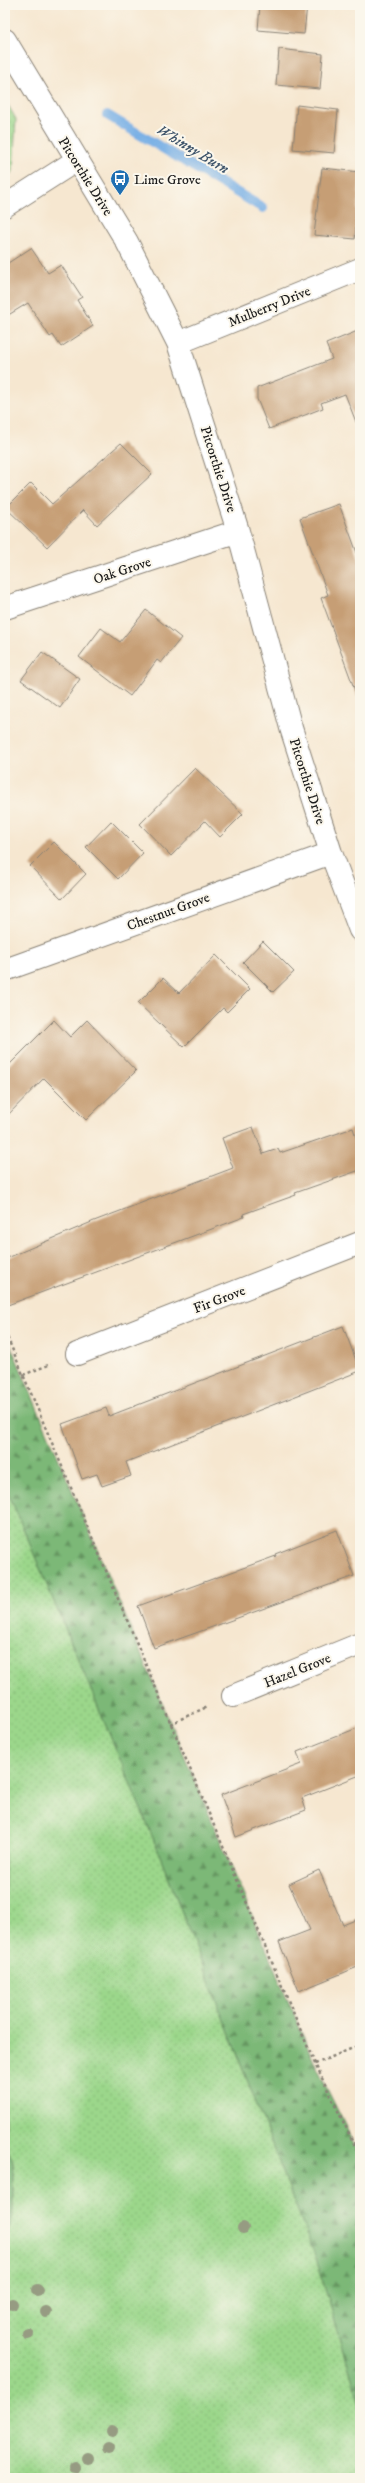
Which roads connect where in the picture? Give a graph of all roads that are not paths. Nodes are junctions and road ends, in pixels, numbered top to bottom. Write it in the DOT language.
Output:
graph roads {
  1 [pos="5,40"];
  2 [pos="77,160"];
  3 [pos="5,206"];
  4 [pos="360,269"];
  5 [pos="178,343"];
  6 [pos="238,531"];
  7 [pos="5,608"];
  8 [pos="331,853"];
  9 [pos="360,930"];
  10 [pos="5,970"];
  11 [pos="360,1243"];
  12 [pos="77,1354"];
  13 [pos="360,1644"];
  14 [pos="233,1696"];
  1 -- 2 [label="street, Pitcorthie Drive"];
  2 -- 3 [label="street"];
  2 -- 5 [label="street, Pitcorthie Drive"];
  4 -- 5 [label="street, Mulberry Drive"];
  5 -- 6 [label="street, Pitcorthie Drive"];
  6 -- 7 [label="street, Oak Grove"];
  6 -- 8 [label="street, Pitcorthie Drive"];
  8 -- 9 [label="street, Pitcorthie Drive"];
  8 -- 10 [label="street, Chestnut Grove"];
  11 -- 12 [label="street, Fir Grove"];
  13 -- 14 [label="street, Hazel Grove"];
}
